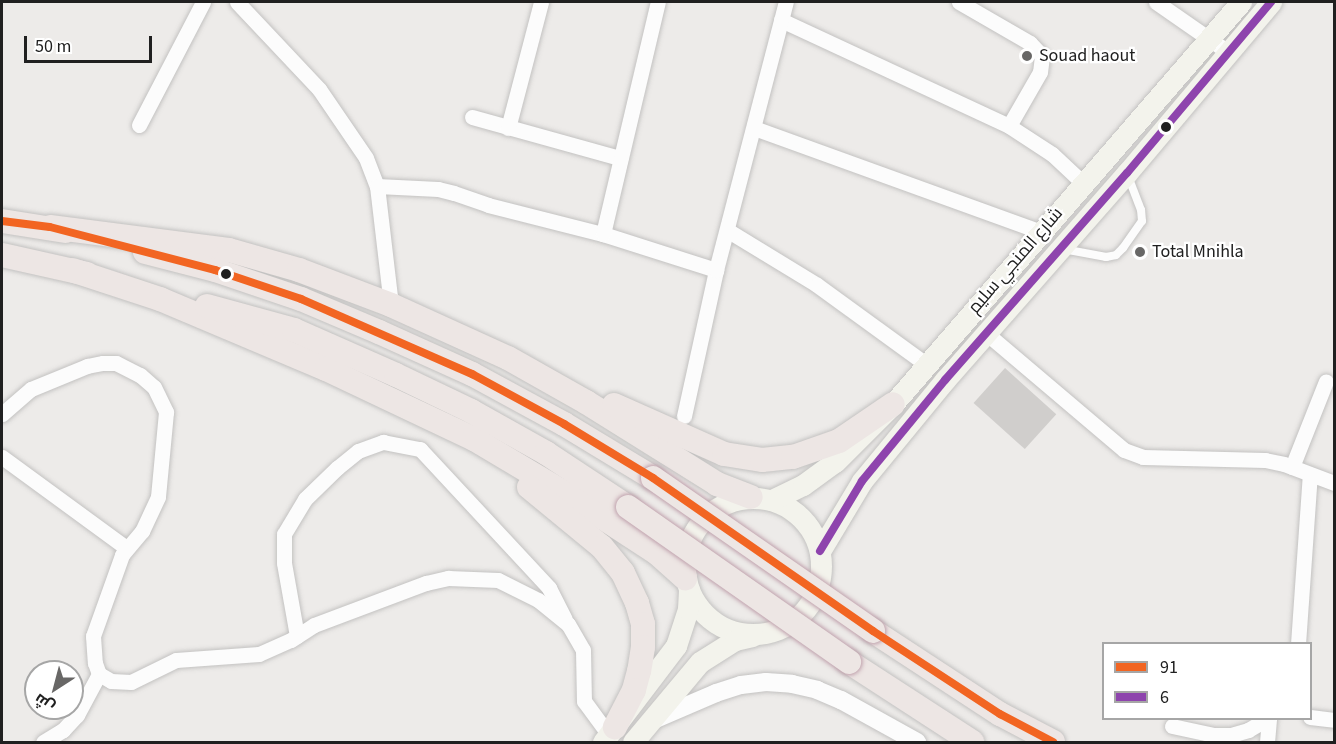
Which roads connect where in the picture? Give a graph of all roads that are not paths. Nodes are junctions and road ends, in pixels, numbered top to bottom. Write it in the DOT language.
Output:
graph roads {
  1 [pos="203,2"];
  2 [pos="237,2"];
  3 [pos="541,2"];
  4 [pos="658,2"];
  5 [pos="786,2"];
  6 [pos="959,2"];
  7 [pos="1156,2"];
  8 [pos="1241,2"];
  9 [pos="1271,2"];
  10 [pos="781,20"];
  11 [pos="1211,38"];
  12 [pos="1228,52"];
  13 [pos="472,117"];
  14 [pos="140,125"];
  15 [pos="1009,126"];
  16 [pos="508,128"];
  17 [pos="754,128"];
  18 [pos="620,158"];
  19 [pos="1127,173"];
  20 [pos="1083,183"];
  21 [pos="377,186"];
  22 [pos="2,221"];
  23 [pos="50,227"];
  24 [pos="726,230"];
  25 [pos="1041,232"];
  26 [pos="603,234"];
  27 [pos="1061,248"];
  28 [pos="2,255"];
  29 [pos="72,270"];
  30 [pos="716,270"];
  31 [pos="391,305"];
  32 [pos="986,333"];
  33 [pos="508,358"];
  34 [pos="927,365"];
  35 [pos="1326,381"];
  36 [pos="892,404"];
  37 [pos="2,414"];
  38 [pos="684,416"];
  39 [pos="437,421"];
  40 [pos="2,457"];
  41 [pos="1292,467"];
  42 [pos="1310,474"];
  43 [pos="1335,483"];
  44 [pos="761,499"];
  45 [pos="125,548"];
  46 [pos="820,551"];
  47 [pos="687,584"];
  48 [pos="568,624"];
  49 [pos="755,635"];
  50 [pos="297,636"];
  51 [pos="1298,642"];
  52 [pos="99,674"];
  53 [pos="1312,717"];
  54 [pos="1266,720"];
  55 [pos="1269,720"];
  56 [pos="1335,720"];
  57 [pos="651,721"];
  58 [pos="1172,726"];
  59 [pos="609,735"];
  60 [pos="43,742"];
  61 [pos="633,742"];
  62 [pos="917,742"];
  63 [pos="972,742"];
  64 [pos="1053,742"];
  65 [pos="1267,742"];
  1 -- 14 [label="street"];
  2 -- 21 [label="street"];
  3 -- 16 [label="street"];
  4 -- 18 [label="street"];
  5 -- 10 [label="street"];
  6 -- 15 [label="street"];
  7 -- 11 [label="street"];
  8 -- 11 [label="main road, شارع المنجي سليم"];
  9 -- 12 [label="main road, شارع المنجي سليم"];
  10 -- 15 [label="street"];
  10 -- 17 [label="street"];
  11 -- 12 [label="street"];
  11 -- 20 [label="main road, شارع المنجي سليم"];
  12 -- 19 [label="main road, شارع المنجي سليم"];
  13 -- 16 [label="street"];
  15 -- 20 [label="street"];
  16 -- 18 [label="street"];
  17 -- 24 [label="street"];
  17 -- 25 [label="street"];
  18 -- 26 [label="street"];
  19 -- 27 [label="main road, شارع المنجي سليم"];
  19 -- 27 [label="lane"];
  20 -- 25 [label="main road, شارع المنجي سليم"];
  21 -- 26 [label="street"];
  21 -- 31 [label="street"];
  22 -- 23 [label="highway"];
  23 -- 31 [label="highway"];
  23 -- 64 [label="highway, bridge"];
  24 -- 30 [label="street"];
  24 -- 34 [label="street"];
  25 -- 34 [label="main road, شارع المنجي سليم"];
  26 -- 30 [label="street"];
  27 -- 32 [label="main road, شارع المنجي سليم"];
  28 -- 29 [label="highway"];
  29 -- 39 [label="highway"];
  29 -- 63 [label="highway, bridge"];
  30 -- 38 [label="street"];
  31 -- 33 [label="highway"];
  32 -- 41 [label="street"];
  32 -- 46 [label="main road, شارع المنجي سليم"];
  33 -- 36 [label="highway"];
  33 -- 44 [label="highway"];
  34 -- 36 [label="main road, شارع المنجي سليم"];
  35 -- 41 [label="street"];
  36 -- 44 [label="main road, شارع المنجي سليم"];
  37 -- 45 [label="street"];
  39 -- 47 [label="highway"];
  39 -- 59 [label="highway"];
  40 -- 45 [label="street"];
  41 -- 42 [label="street"];
  42 -- 43 [label="street"];
  42 -- 51 [label="street"];
  44 -- 46 [label="main road"];
  44 -- 47 [label="main road"];
  45 -- 52 [label="street"];
  46 -- 49 [label="main road"];
  47 -- 49 [label="main road"];
  47 -- 59 [label="main road"];
  48 -- 50 [label="street"];
  48 -- 50 [label="street"];
  48 -- 59 [label="street"];
  49 -- 57 [label="main road"];
  50 -- 52 [label="street"];
  52 -- 60 [label="street"];
  53 -- 56 [label="street"];
  54 -- 58 [label="street"];
  55 -- 65 [label="street"];
  57 -- 61 [label="main road"];
  57 -- 62 [label="street"];
}
